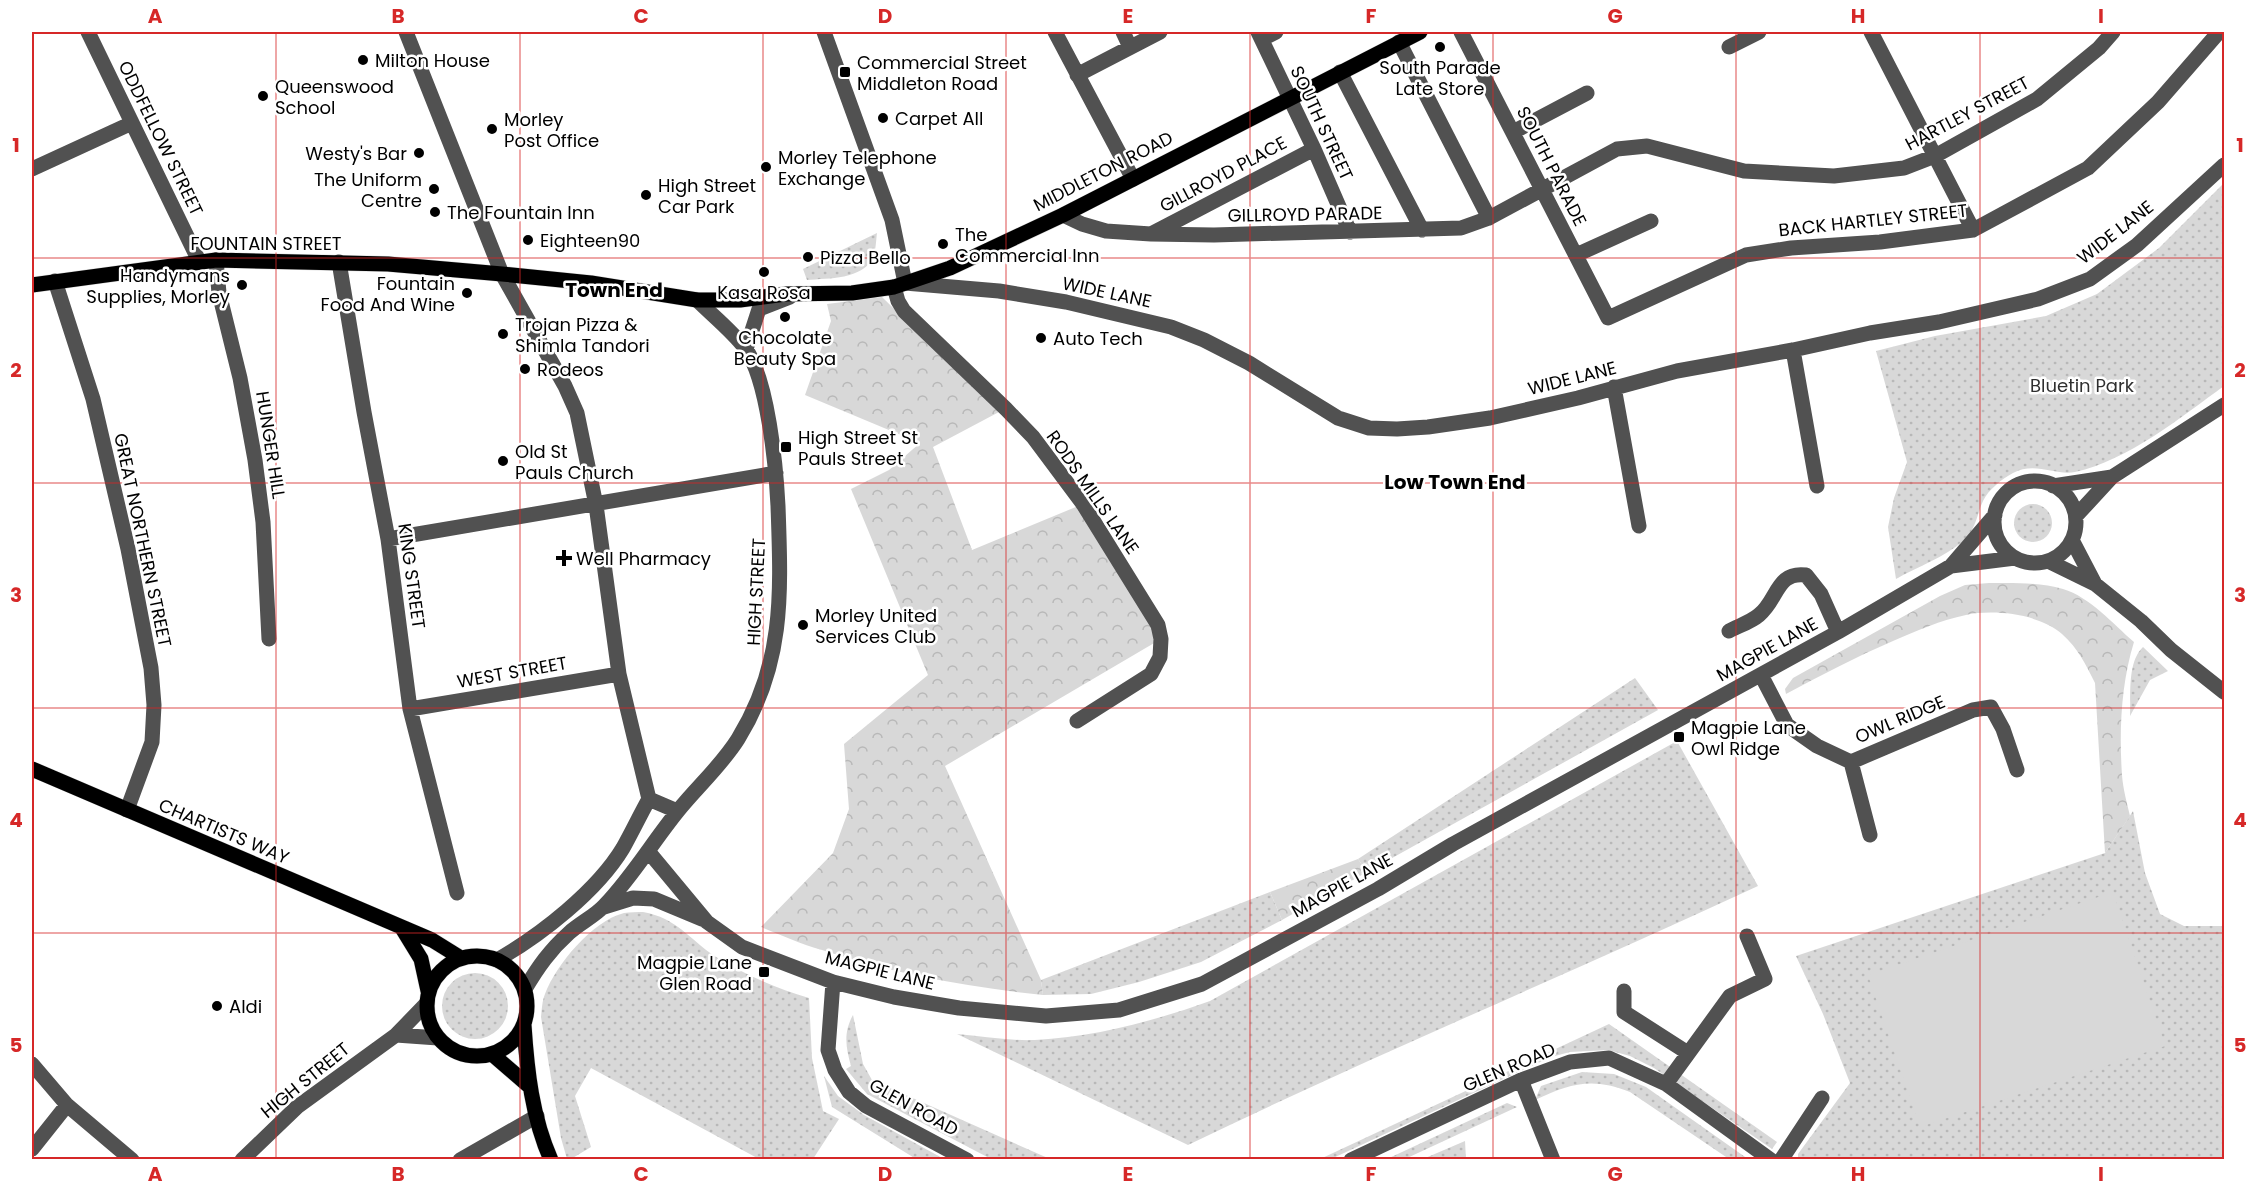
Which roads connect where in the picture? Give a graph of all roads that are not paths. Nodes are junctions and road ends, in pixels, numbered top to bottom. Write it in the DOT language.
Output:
graph roads {
  1 [pos="88,32"];
  2 [pos="406,32"];
  3 [pos="824,32"];
  4 [pos="1055,32"];
  5 [pos="1123,32"];
  6 [pos="1160,32"];
  7 [pos="1276,32"];
  8 [pos="1420,32"];
  9 [pos="1461,32"];
  10 [pos="1759,32"];
  11 [pos="1871,32"];
  12 [pos="2113,32"];
  13 [pos="2219,32"];
  14 [pos="1260,35"];
  15 [pos="1399,42"];
  16 [pos="1729,46"];
  17 [pos="1130,47"];
  18 [pos="1340,72"];
  19 [pos="1077,75"];
  20 [pos="1587,93"];
  21 [pos="1290,99"];
  22 [pos="132,123"];
  23 [pos="1513,132"];
  24 [pos="1314,149"];
  25 [pos="1935,156"];
  26 [pos="2224,165"];
  27 [pos="32,169"];
  28 [pos="1133,179"];
  29 [pos="1542,190"];
  30 [pos="1063,215"];
  31 [pos="1489,218"];
  32 [pos="1651,221"];
  33 [pos="1422,230"];
  34 [pos="1973,231"];
  35 [pos="1350,232"];
  36 [pos="1151,234"];
  37 [pos="1576,255"];
  38 [pos="216,260"];
  39 [pos="199,261"];
  40 [pos="339,262"];
  41 [pos="502,274"];
  42 [pos="55,281"];
  43 [pos="32,285"];
  44 [pos="900,285"];
  45 [pos="800,294"];
  46 [pos="697,300"];
  47 [pos="1608,318"];
  48 [pos="746,349"];
  49 [pos="1793,350"];
  50 [pos="1614,387"];
  51 [pos="2224,405"];
  52 [pos="776,473"];
  53 [pos="2112,477"];
  54 [pos="1817,486"];
  55 [pos="2053,486"];
  56 [pos="596,505"];
  57 [pos="1995,515"];
  58 [pos="2076,516"];
  59 [pos="1639,526"];
  60 [pos="388,539"];
  61 [pos="2072,540"];
  62 [pos="2015,558"];
  63 [pos="2048,561"];
  64 [pos="1951,566"];
  65 [pos="2095,584"];
  66 [pos="1729,631"];
  67 [pos="1838,632"];
  68 [pos="269,639"];
  69 [pos="619,674"];
  70 [pos="1761,675"];
  71 [pos="2224,692"];
  72 [pos="410,709"];
  73 [pos="1077,721"];
  74 [pos="1851,762"];
  75 [pos="32,769"];
  76 [pos="2017,770"];
  77 [pos="649,799"];
  78 [pos="127,810"];
  79 [pos="677,811"];
  80 [pos="1870,835"];
  81 [pos="645,856"];
  82 [pos="457,892"];
  83 [pos="585,895"];
  84 [pos="604,907"];
  85 [pos="707,921"];
  86 [pos="402,928"];
  87 [pos="1747,936"];
  88 [pos="461,958"];
  89 [pos="497,960"];
  90 [pos="833,982"];
  91 [pos="525,989"];
  92 [pos="1624,991"];
  93 [pos="427,998"];
  94 [pos="524,1025"];
  95 [pos="396,1035"];
  96 [pos="438,1038"];
  97 [pos="1688,1053"];
  98 [pos="492,1054"];
  99 [pos="32,1064"];
  100 [pos="1521,1080"];
  101 [pos="1666,1083"];
  102 [pos="529,1086"];
  103 [pos="1822,1098"];
  104 [pos="67,1106"];
  105 [pos="537,1116"];
  106 [pos="32,1149"];
  107 [pos="1355,1159"];
  108 [pos="132,1160"];
  109 [pos="242,1160"];
  110 [pos="460,1160"];
  111 [pos="551,1160"];
  112 [pos="967,1160"];
  113 [pos="1553,1160"];
  114 [pos="1771,1160"];
  115 [pos="1781,1160"];
  1 -- 22 [label="street, ODDFELLOW STREET"];
  2 -- 41 [label="street"];
  3 -- 44 [label="street, RODS MILLS LANE"];
  4 -- 19 [label="street"];
  5 -- 17 [label="street"];
  6 -- 17 [label="street"];
  7 -- 14 [label="street"];
  8 -- 15 [label="main road, MIDDLETON ROAD"];
  9 -- 23 [label="street, SOUTH PARADE"];
  10 -- 16 [label="street"];
  11 -- 25 [label="street"];
  12 -- 25 [label="street, HARTLEY STREET"];
  13 -- 34 [label="street, BACK HARTLEY STREET"];
  14 -- 21 [label="street, SOUTH STREET"];
  15 -- 18 [label="main road, MIDDLETON ROAD"];
  15 -- 31 [label="street"];
  17 -- 19 [label="street"];
  18 -- 21 [label="main road, MIDDLETON ROAD"];
  18 -- 33 [label="street"];
  19 -- 28 [label="street"];
  20 -- 23 [label="street"];
  21 -- 24 [label="street, SOUTH STREET"];
  21 -- 28 [label="main road, MIDDLETON ROAD"];
  22 -- 27 [label="street"];
  22 -- 39 [label="street, ODDFELLOW STREET"];
  23 -- 29 [label="street, SOUTH PARADE"];
  24 -- 35 [label="street, SOUTH STREET"];
  24 -- 36 [label="street, GILLROYD PLACE"];
  25 -- 29 [label="street, HARTLEY STREET"];
  25 -- 34 [label="street"];
  26 -- 49 [label="street, WIDE LANE"];
  28 -- 30 [label="main road, MIDDLETON ROAD"];
  29 -- 31 [label="street, GILLROYD PARADE"];
  29 -- 37 [label="street, SOUTH PARADE"];
  30 -- 36 [label="street, GILLROYD PARADE"];
  30 -- 44 [label="main road, MIDDLETON ROAD"];
  31 -- 33 [label="street, GILLROYD PARADE"];
  32 -- 37 [label="street"];
  33 -- 35 [label="street, GILLROYD PARADE"];
  34 -- 47 [label="street, BACK HARTLEY STREET"];
  35 -- 36 [label="street, GILLROYD PARADE"];
  37 -- 47 [label="street, SOUTH PARADE"];
  38 -- 39 [label="main road, FOUNTAIN STREET"];
  38 -- 40 [label="main road, FOUNTAIN STREET"];
  38 -- 68 [label="street, HUNGER HILL"];
  39 -- 42 [label="main road, FOUNTAIN STREET"];
  40 -- 41 [label="main road, FOUNTAIN STREET"];
  40 -- 60 [label="street, KING STREET"];
  41 -- 46 [label="main road, MIDDLETON ROAD"];
  41 -- 56 [label="street"];
  42 -- 43 [label="main road, FOUNTAIN STREET"];
  42 -- 78 [label="street, GREAT NORTHERN STREET"];
  44 -- 45 [label="main road, MIDDLETON ROAD"];
  44 -- 50 [label="street, WIDE LANE"];
  44 -- 73 [label="street, RODS MILLS LANE"];
  45 -- 46 [label="main road, MIDDLETON ROAD"];
  45 -- 48 [label="street"];
  46 -- 48 [label="street, HIGH STREET"];
  48 -- 52 [label="street, HIGH STREET"];
  49 -- 50 [label="street, WIDE LANE"];
  49 -- 54 [label="street"];
  50 -- 59 [label="street"];
  51 -- 53 [label="street"];
  52 -- 56 [label="street"];
  52 -- 79 [label="street, HIGH STREET"];
  53 -- 55 [label="street"];
  53 -- 58 [label="street"];
  55 -- 57 [label="street"];
  55 -- 58 [label="street"];
  56 -- 60 [label="street"];
  56 -- 69 [label="street"];
  57 -- 62 [label="street"];
  57 -- 64 [label="street, MAGPIE LANE"];
  58 -- 61 [label="street"];
  60 -- 72 [label="street, KING STREET"];
  61 -- 63 [label="street"];
  61 -- 65 [label="street"];
  62 -- 63 [label="street"];
  62 -- 64 [label="street, MAGPIE LANE"];
  63 -- 65 [label="street"];
  64 -- 67 [label="street, MAGPIE LANE"];
  65 -- 71 [label="street"];
  66 -- 67 [label="street"];
  67 -- 70 [label="street, MAGPIE LANE"];
  69 -- 72 [label="street, WEST STREET"];
  69 -- 77 [label="street"];
  70 -- 74 [label="street, OWL RIDGE"];
  70 -- 90 [label="street, MAGPIE LANE"];
  72 -- 82 [label="street, KING STREET"];
  74 -- 76 [label="street, OWL RIDGE"];
  74 -- 80 [label="street"];
  75 -- 78 [label="main road, CHARTISTS WAY"];
  77 -- 79 [label="street"];
  77 -- 83 [label="street"];
  78 -- 86 [label="main road, CHARTISTS WAY"];
  79 -- 81 [label="street, HIGH STREET"];
  81 -- 83 [label="street"];
  81 -- 84 [label="street, HIGH STREET"];
  81 -- 85 [label="street, MAGPIE LANE"];
  83 -- 89 [label="street"];
  84 -- 85 [label="street, MAGPIE LANE"];
  84 -- 91 [label="street, HIGH STREET"];
  85 -- 90 [label="street, MAGPIE LANE"];
  86 -- 88 [label="main road, CHARTISTS WAY"];
  86 -- 93 [label="main road"];
  87 -- 97 [label="street"];
  88 -- 89 [label="main road"];
  88 -- 93 [label="main road"];
  89 -- 91 [label="main road"];
  90 -- 112 [label="street, GLEN ROAD"];
  91 -- 94 [label="main road"];
  92 -- 97 [label="street"];
  93 -- 95 [label="street, HIGH STREET"];
  93 -- 96 [label="main road"];
  94 -- 98 [label="main road"];
  94 -- 102 [label="main road"];
  95 -- 96 [label="street"];
  95 -- 109 [label="street, HIGH STREET"];
  96 -- 98 [label="main road"];
  97 -- 101 [label="street"];
  98 -- 102 [label="main road"];
  99 -- 104 [label="street"];
  100 -- 101 [label="street, GLEN ROAD"];
  100 -- 107 [label="street, GLEN ROAD"];
  100 -- 113 [label="street"];
  101 -- 114 [label="street, GLEN ROAD"];
  102 -- 105 [label="main road"];
  103 -- 115 [label="street"];
  104 -- 106 [label="street"];
  104 -- 108 [label="street"];
  105 -- 110 [label="street"];
  105 -- 111 [label="main road"];
}
